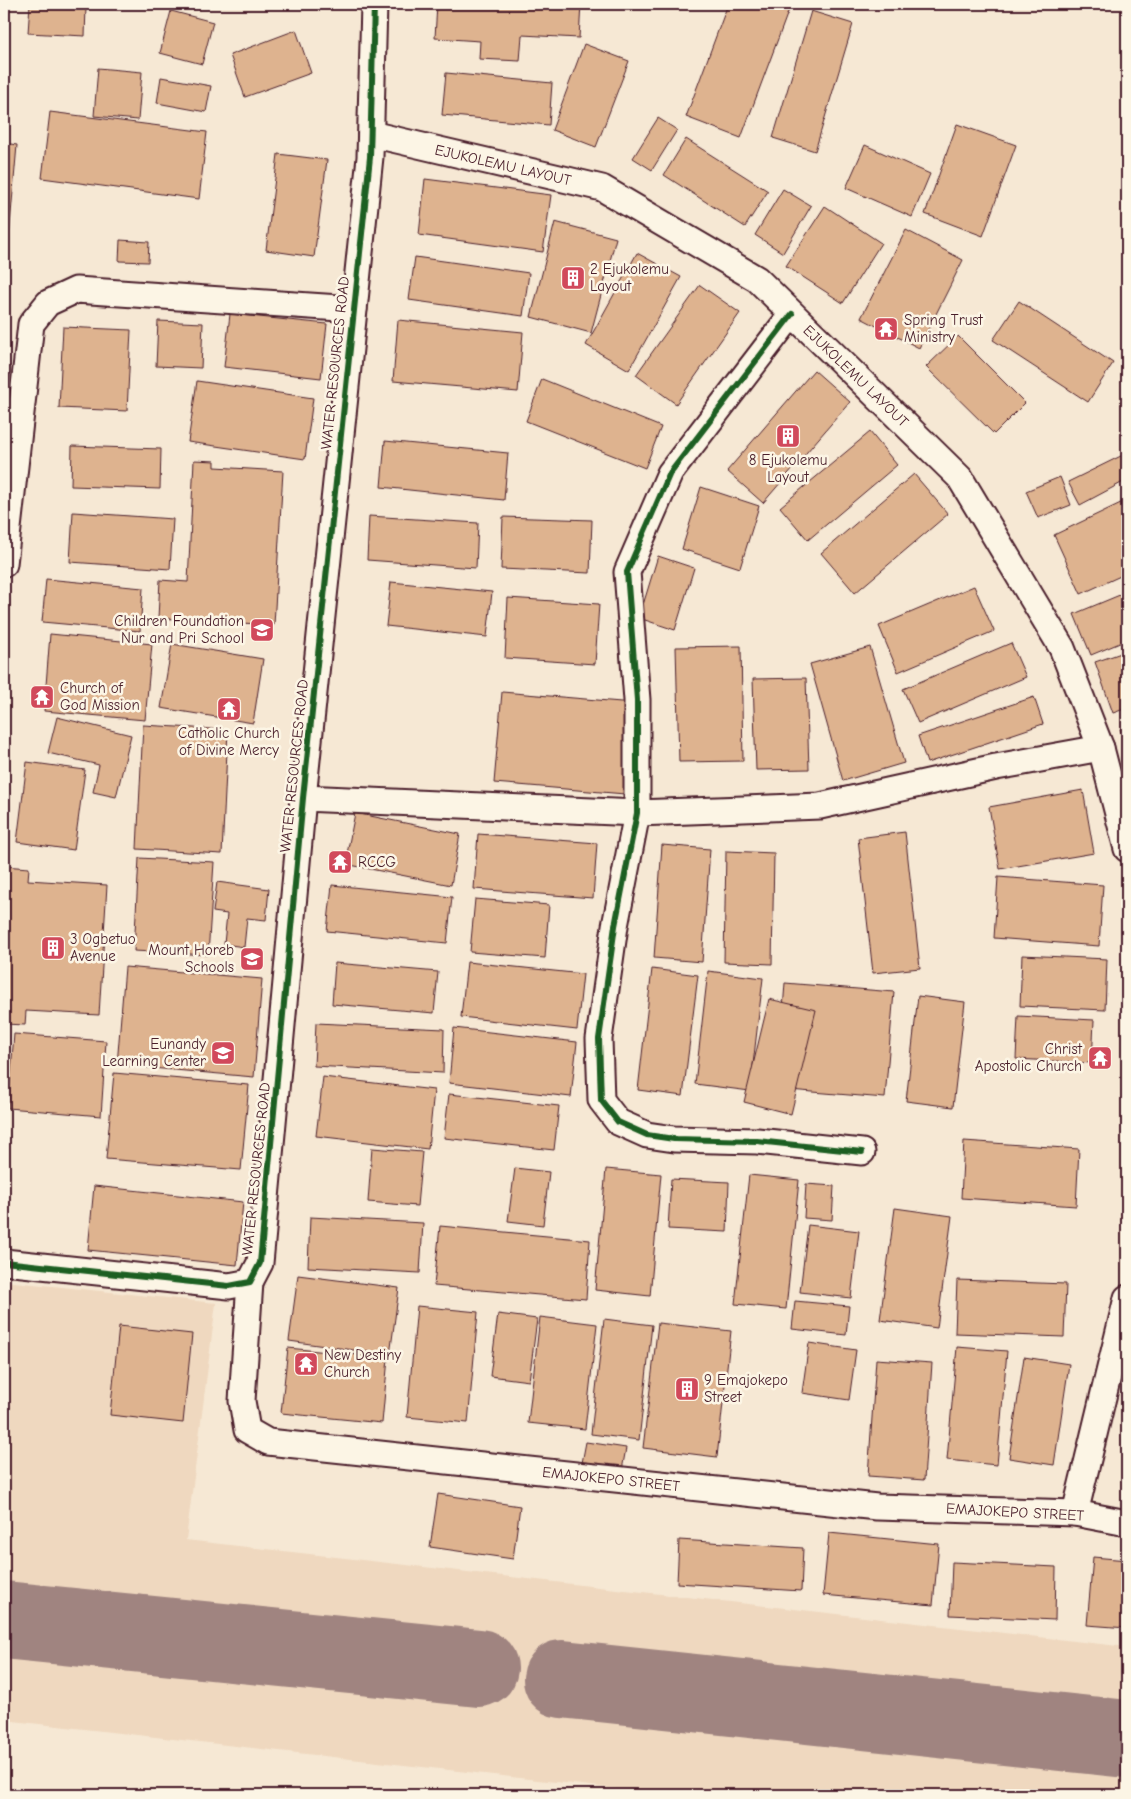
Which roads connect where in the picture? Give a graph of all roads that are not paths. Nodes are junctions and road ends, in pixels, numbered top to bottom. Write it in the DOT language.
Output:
graph roads {
  1 [pos="374,4"];
  2 [pos="371,134"];
  3 [pos="354,309"];
  4 [pos="792,314"];
  5 [pos="4,564"];
  6 [pos="1101,748"];
  7 [pos="303,798"];
  8 [pos="637,814"];
  9 [pos="1127,849"];
  10 [pos="862,1152"];
  11 [pos="4,1262"];
  12 [pos="250,1282"];
  13 [pos="1127,1298"];
  14 [pos="1075,1512"];
  15 [pos="1127,1523"];
  1 -- 2 [label="street, WATER RESOURCES ROAD"];
  2 -- 3 [label="street, WATER RESOURCES ROAD"];
  2 -- 4 [label="street, EJUKOLEMU LAYOUT"];
  3 -- 5 [label="street"];
  3 -- 7 [label="street, WATER RESOURCES ROAD"];
  4 -- 6 [label="street, EJUKOLEMU LAYOUT"];
  4 -- 8 [label="street"];
  6 -- 8 [label="street"];
  6 -- 9 [label="street, EJUKOLEMU LAYOUT"];
  7 -- 8 [label="street"];
  7 -- 12 [label="street, WATER RESOURCES ROAD"];
  8 -- 10 [label="street"];
  11 -- 12 [label="street"];
  12 -- 14 [label="street, EMAJOKEPO STREET"];
  13 -- 14 [label="street"];
  14 -- 15 [label="street, EMAJOKEPO STREET"];
}
